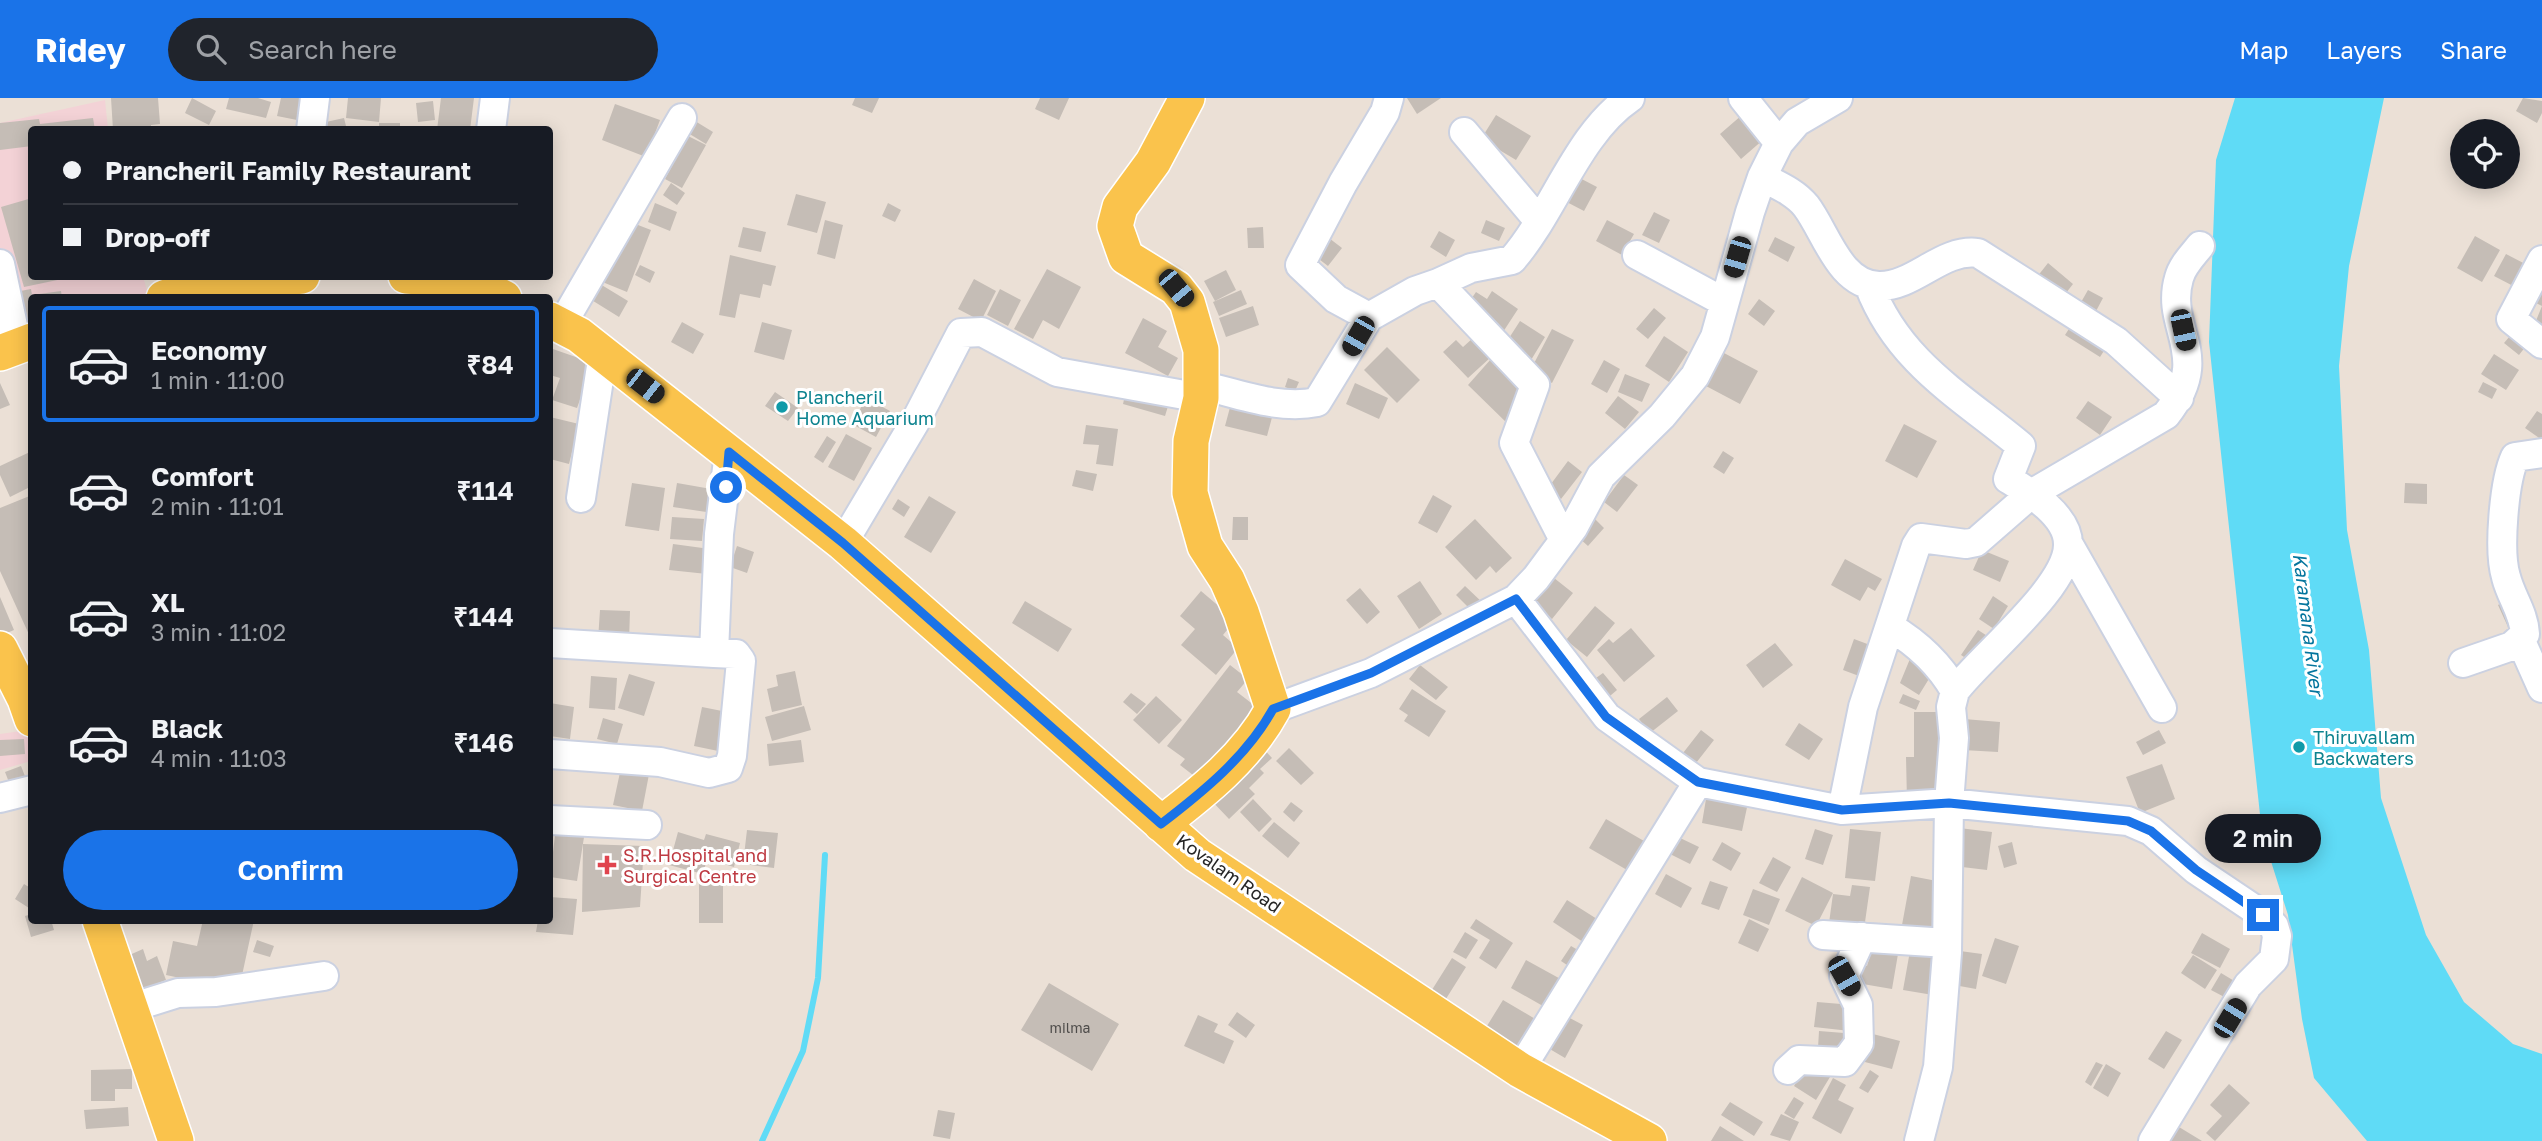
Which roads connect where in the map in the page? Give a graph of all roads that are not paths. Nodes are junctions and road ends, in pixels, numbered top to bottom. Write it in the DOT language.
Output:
graph roads {
  1 [pos="315,98"];
  2 [pos="495,98"];
  3 [pos="1187,98"];
  4 [pos="1389,98"];
  5 [pos="1630,98"];
  6 [pos="1743,98"];
  7 [pos="1838,98"];
  8 [pos="682,118"];
  9 [pos="312,126"];
  10 [pos="492,126"];
  11 [pos="1464,132"];
  12 [pos="1779,143"];
  13 [pos="1762,177"];
  14 [pos="1538,220"];
  15 [pos="2200,246"];
  16 [pos="1637,255"];
  17 [pos="2542,260"];
  18 [pos="0,264"];
  19 [pos="273,280"];
  20 [pos="474,280"];
  21 [pos="1438,283"];
  22 [pos="1869,285"];
  23 [pos="175,294"];
  24 [pos="497,294"];
  25 [pos="1724,302"];
  26 [pos="1369,317"];
  27 [pos="555,323"];
  28 [pos="2542,344"];
  29 [pos="16,346"];
  30 [pos="603,353"];
  31 [pos="1201,392"];
  32 [pos="2179,398"];
  33 [pos="729,452"];
  34 [pos="2542,453"];
  35 [pos="2032,494"];
  36 [pos="581,498"];
  37 [pos="1564,540"];
  38 [pos="843,543"];
  39 [pos="2069,545"];
  40 [pos="1516,599"];
  41 [pos="1890,627"];
  42 [pos="2521,641"];
  43 [pos="553,643"];
  44 [pos="0,649"];
  45 [pos="714,653"];
  46 [pos="2463,663"];
  47 [pos="2542,688"];
  48 [pos="1955,691"];
  49 [pos="28,708"];
  50 [pos="2162,708"];
  51 [pos="1273,709"];
  52 [pos="553,754"];
  53 [pos="1698,782"];
  54 [pos="28,791"];
  55 [pos="0,798"];
  56 [pos="1949,803"];
  57 [pos="1842,810"];
  58 [pos="553,820"];
  59 [pos="1161,824"];
  60 [pos="647,825"];
  61 [pos="101,924"];
  62 [pos="1823,934"];
  63 [pos="1862,937"];
  64 [pos="1947,943"];
  65 [pos="324,976"];
  66 [pos="130,1008"];
  67 [pos="1520,1070"];
  68 [pos="1788,1070"];
  69 [pos="176,1141"];
  70 [pos="1650,1141"];
  71 [pos="1919,1141"];
  72 [pos="2153,1141"];
  1 -- 9 [label="street"];
  2 -- 10 [label="street"];
  3 -- 31 [label="main road"];
  4 -- 26 [label="street"];
  5 -- 14 [label="street"];
  6 -- 12 [label="street"];
  7 -- 12 [label="street"];
  8 -- 27 [label="street"];
  11 -- 14 [label="street"];
  12 -- 13 [label="street"];
  13 -- 22 [label="street"];
  13 -- 25 [label="street"];
  14 -- 21 [label="street"];
  15 -- 32 [label="street"];
  16 -- 25 [label="street"];
  17 -- 28 [label="street"];
  18 -- 29 [label="street"];
  19 -- 23 [label="main road"];
  20 -- 24 [label="main road"];
  21 -- 26 [label="street"];
  21 -- 37 [label="street"];
  22 -- 32 [label="street"];
  22 -- 35 [label="street"];
  25 -- 37 [label="street"];
  26 -- 31 [label="street"];
  27 -- 30 [label="main road, Kovalam Road"];
  30 -- 33 [label="main road, Kovalam Road"];
  30 -- 36 [label="street"];
  31 -- 38 [label="street"];
  31 -- 51 [label="main road"];
  32 -- 35 [label="street"];
  33 -- 38 [label="main road, Kovalam Road"];
  33 -- 45 [label="street"];
  34 -- 42 [label="street"];
  35 -- 39 [label="street"];
  35 -- 41 [label="street"];
  37 -- 40 [label="street"];
  38 -- 59 [label="main road, Kovalam Road"];
  39 -- 48 [label="street"];
  39 -- 50 [label="street"];
  40 -- 51 [label="street"];
  40 -- 53 [label="street"];
  41 -- 48 [label="street"];
  41 -- 57 [label="street"];
  42 -- 46 [label="street"];
  42 -- 47 [label="street"];
  43 -- 45 [label="street"];
  44 -- 49 [label="main road"];
  45 -- 52 [label="street"];
  48 -- 56 [label="street"];
  51 -- 59 [label="main road"];
  53 -- 57 [label="street"];
  53 -- 67 [label="street"];
  54 -- 55 [label="street"];
  56 -- 57 [label="street"];
  56 -- 64 [label="street"];
  56 -- 72 [label="street"];
  58 -- 60 [label="street"];
  59 -- 67 [label="main road, Kovalam Road"];
  61 -- 66 [label="main road"];
  62 -- 63 [label="street"];
  63 -- 64 [label="street"];
  63 -- 68 [label="street"];
  64 -- 71 [label="street"];
  65 -- 66 [label="street"];
  66 -- 69 [label="main road"];
  67 -- 70 [label="main road, Kovalam Road"];
}
